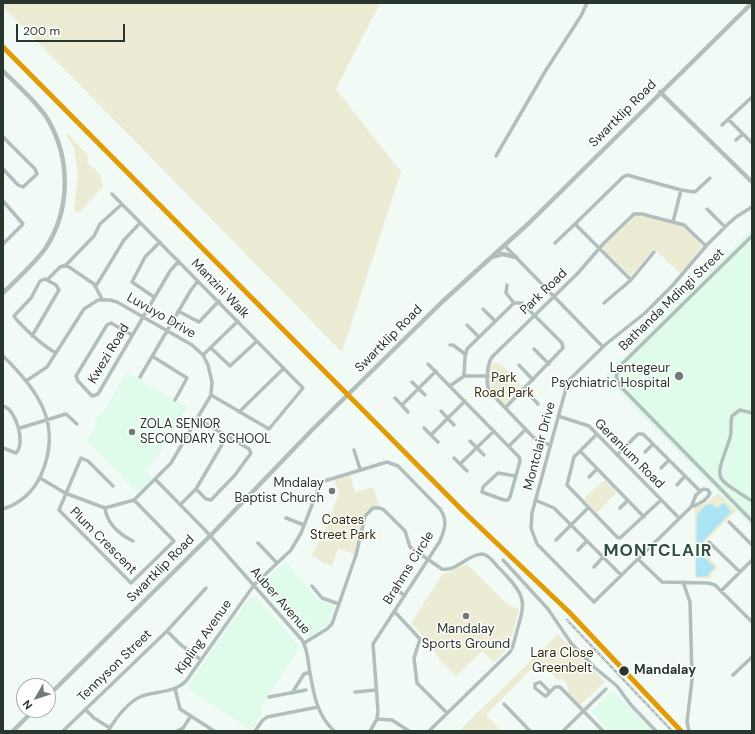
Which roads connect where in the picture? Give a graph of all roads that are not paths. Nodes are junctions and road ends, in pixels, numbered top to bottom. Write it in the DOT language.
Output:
graph roads {
  1 [pos="587,3"];
  2 [pos="749,4"];
  3 [pos="3,71"];
  4 [pos="660,92"];
  5 [pos="752,97"];
  6 [pos="749,101"];
  7 [pos="752,104"];
  8 [pos="729,120"];
  9 [pos="722,125"];
  10 [pos="743,134"];
  11 [pos="3,137"];
  12 [pos="736,140"];
  13 [pos="752,143"];
  14 [pos="496,156"];
  15 [pos="3,169"];
  16 [pos="710,178"];
  17 [pos="752,182"];
  18 [pos="681,190"];
  19 [pos="112,194"];
  20 [pos="3,201"];
  21 [pos="122,204"];
  22 [pos="7,205"];
  23 [pos="752,207"];
  24 [pos="3,208"];
  25 [pos="707,209"];
  26 [pos="673,222"];
  27 [pos="140,223"];
  28 [pos="575,224"];
  29 [pos="725,227"];
  30 [pos="752,236"];
  31 [pos="160,242"];
  32 [pos="555,243"];
  33 [pos="3,244"];
  34 [pos="504,245"];
  35 [pos="706,246"];
  36 [pos="599,248"];
  37 [pos="654,252"];
  38 [pos="516,257"];
  39 [pos="491,258"];
  40 [pos="179,261"];
  41 [pos="66,265"];
  42 [pos="45,279"];
  43 [pos="631,280"];
  44 [pos="198,281"];
  45 [pos="507,285"];
  46 [pos="96,286"];
  47 [pos="3,293"];
  48 [pos="554,296"];
  49 [pos="154,297"];
  50 [pos="102,299"];
  51 [pos="219,301"];
  52 [pos="514,303"];
  53 [pos="604,303"];
  54 [pos="483,309"];
  55 [pos="178,311"];
  56 [pos="535,316"];
  57 [pos="143,317"];
  58 [pos="238,321"];
  59 [pos="495,321"];
  60 [pos="467,325"];
  61 [pos="167,330"];
  62 [pos="132,335"];
  63 [pos="32,336"];
  64 [pos="479,337"];
  65 [pos="257,340"];
  66 [pos="450,345"];
  67 [pos="603,346"];
  68 [pos="211,348"];
  69 [pos="534,349"];
  70 [pos="56,353"];
  71 [pos="465,354"];
  72 [pos="203,355"];
  73 [pos="3,356"];
  74 [pos="152,356"];
  75 [pos="428,364"];
  76 [pos="549,364"];
  77 [pos="518,365"];
  78 [pos="284,368"];
  79 [pos="436,372"];
  80 [pos="464,376"];
  81 [pos="488,376"];
  82 [pos="140,377"];
  83 [pos="533,380"];
  84 [pos="26,381"];
  85 [pos="412,382"];
  86 [pos="450,386"];
  87 [pos="419,389"];
  88 [pos="524,389"];
  89 [pos="210,395"];
  90 [pos="425,395"];
  91 [pos="395,398"];
  92 [pos="176,400"];
  93 [pos="465,401"];
  94 [pos="538,404"];
  95 [pos="402,405"];
  96 [pos="3,406"];
  97 [pos="505,408"];
  98 [pos="441,411"];
  99 [pos="239,412"];
  100 [pos="408,412"];
  101 [pos="752,413"];
  102 [pos="558,416"];
  103 [pos="448,418"];
  104 [pos="198,419"];
  105 [pos="48,420"];
  106 [pos="77,424"];
  107 [pos="454,425"];
  108 [pos="20,428"];
  109 [pos="424,428"];
  110 [pos="526,429"];
  111 [pos="494,431"];
  112 [pos="431,434"];
  113 [pos="597,434"];
  114 [pos="227,436"];
  115 [pos="470,441"];
  116 [pos="438,442"];
  117 [pos="653,444"];
  118 [pos="550,445"];
  119 [pos="509,446"];
  120 [pos="3,448"];
  121 [pos="477,448"];
  122 [pos="354,450"];
  123 [pos="580,451"];
  124 [pos="645,452"];
  125 [pos="484,455"];
  126 [pos="617,455"];
  127 [pos="454,458"];
  128 [pos="669,460"];
  129 [pos="460,464"];
  130 [pos="661,468"];
  131 [pos="360,469"];
  132 [pos="597,469"];
  133 [pos="467,471"];
  134 [pos="515,476"];
  135 [pos="685,476"];
  136 [pos="589,477"];
  137 [pos="40,478"];
  138 [pos="156,480"];
  139 [pos="677,485"];
  140 [pos="113,486"];
  141 [pos="196,489"];
  142 [pos="700,491"];
  143 [pos="65,493"];
  144 [pos="134,500"];
  145 [pos="535,500"];
  146 [pos="628,500"];
  147 [pos="661,500"];
  148 [pos="752,501"];
  149 [pos="180,505"];
  150 [pos="691,507"];
  151 [pos="105,508"];
  152 [pos="588,508"];
  153 [pos="620,508"];
  154 [pos="3,509"];
  155 [pos="644,517"];
  156 [pos="286,518"];
  157 [pos="679,518"];
  158 [pos="752,521"];
  159 [pos="729,522"];
  160 [pos="304,525"];
  161 [pos="571,525"];
  162 [pos="210,536"];
  163 [pos="556,540"];
  164 [pos="133,541"];
  165 [pos="587,541"];
  166 [pos="709,542"];
  167 [pos="258,543"];
  168 [pos="752,546"];
  169 [pos="578,550"];
  170 [pos="603,558"];
  171 [pos="428,559"];
  172 [pos="638,559"];
  173 [pos="503,560"];
  174 [pos="752,560"];
  175 [pos="277,563"];
  176 [pos="594,567"];
  177 [pos="740,572"];
  178 [pos="621,575"];
  179 [pos="683,582"];
  180 [pos="254,585"];
  181 [pos="312,586"];
  182 [pos="206,588"];
  183 [pos="394,588"];
  184 [pos="721,591"];
  185 [pos="404,595"];
  186 [pos="339,604"];
  187 [pos="394,611"];
  188 [pos="752,622"];
  189 [pos="167,631"];
  190 [pos="304,643"];
  191 [pos="752,658"];
  192 [pos="201,660"];
  193 [pos="310,672"];
  194 [pos="733,675"];
  195 [pos="56,688"];
  196 [pos="175,689"];
  197 [pos="606,689"];
  198 [pos="306,690"];
  199 [pos="376,690"];
  200 [pos="355,692"];
  201 [pos="550,692"];
  202 [pos="292,693"];
  203 [pos="269,697"];
  204 [pos="504,704"];
  205 [pos="318,707"];
  206 [pos="85,709"];
  207 [pos="584,711"];
  208 [pos="447,714"];
  209 [pos="191,716"];
  210 [pos="26,718"];
  211 [pos="377,719"];
  212 [pos="109,730"];
  213 [pos="13,731"];
  214 [pos="62,731"];
  215 [pos="177,731"];
  216 [pos="214,731"];
  217 [pos="255,731"];
  218 [pos="334,731"];
  219 [pos="370,731"];
  220 [pos="410,731"];
  221 [pos="429,731"];
  222 [pos="530,731"];
  223 [pos="563,731"];
  224 [pos="603,731"];
  225 [pos="656,731"];
  226 [pos="689,731"];
  1 -- 14 [label="street"];
  2 -- 4 [label="main road, Swartklip Road"];
  3 -- 47 [label="main road"];
  4 -- 17 [label="main road"];
  4 -- 34 [label="main road, Swartklip Road"];
  5 -- 6 [label="street"];
  6 -- 7 [label="street"];
  6 -- 8 [label="street"];
  8 -- 9 [label="street"];
  8 -- 10 [label="street"];
  10 -- 12 [label="street"];
  10 -- 13 [label="street"];
  11 -- 15 [label="street"];
  16 -- 18 [label="street"];
  18 -- 26 [label="street"];
  18 -- 28 [label="street"];
  19 -- 21 [label="street, Manzini Walk"];
  20 -- 22 [label="street"];
  21 -- 27 [label="street, Manzini Walk"];
  21 -- 41 [label="street"];
  22 -- 24 [label="street"];
  22 -- 33 [label="street"];
  23 -- 29 [label="street, Montclair Drive"];
  25 -- 29 [label="street"];
  26 -- 35 [label="street, Park Road"];
  26 -- 36 [label="street, Park Road"];
  27 -- 31 [label="street, Manzini Walk"];
  27 -- 46 [label="street"];
  28 -- 32 [label="street"];
  28 -- 36 [label="street"];
  29 -- 35 [label="street, Montclair Drive"];
  30 -- 158 [label="street, Bathanda Mdingi Street"];
  31 -- 40 [label="street, Manzini Walk"];
  31 -- 49 [label="street"];
  34 -- 38 [label="street"];
  34 -- 39 [label="main road, Swartklip Road"];
  35 -- 67 [label="street, Montclair Drive"];
  36 -- 43 [label="street"];
  36 -- 48 [label="street, Park Road"];
  37 -- 43 [label="street"];
  38 -- 39 [label="main road"];
  38 -- 48 [label="street"];
  39 -- 162 [label="main road, Swartklip Road"];
  40 -- 44 [label="street, Manzini Walk"];
  40 -- 49 [label="street, Kwezi Road"];
  41 -- 42 [label="street"];
  41 -- 46 [label="street"];
  42 -- 63 [label="street"];
  42 -- 63 [label="street"];
  43 -- 53 [label="street"];
  44 -- 51 [label="street, Manzini Walk"];
  44 -- 55 [label="street"];
  45 -- 52 [label="street"];
  46 -- 50 [label="street"];
  48 -- 56 [label="street, Park Road"];
  48 -- 67 [label="street"];
  49 -- 57 [label="street, Kwezi Road"];
  50 -- 57 [label="street, Luvuyo Drive"];
  50 -- 70 [label="street"];
  51 -- 55 [label="street"];
  51 -- 58 [label="street, Manzini Walk"];
  52 -- 56 [label="street"];
  52 -- 59 [label="street"];
  54 -- 59 [label="street"];
  55 -- 61 [label="street"];
  56 -- 76 [label="street"];
  56 -- 81 [label="street, Park Road"];
  57 -- 61 [label="street, Luvuyo Drive"];
  57 -- 62 [label="street, Kwezi Road"];
  58 -- 65 [label="street, Manzini Walk"];
  58 -- 68 [label="street"];
  59 -- 64 [label="street"];
  60 -- 64 [label="street"];
  61 -- 72 [label="street, Luvuyo Drive"];
  61 -- 74 [label="street"];
  62 -- 62 [label="street, Kwezi Road"];
  63 -- 70 [label="street"];
  64 -- 71 [label="street"];
  65 -- 68 [label="street"];
  65 -- 78 [label="street, Manzini Walk"];
  66 -- 71 [label="street"];
  67 -- 102 [label="street, Montclair Drive"];
  68 -- 72 [label="street"];
  69 -- 76 [label="street"];
  70 -- 84 [label="street"];
  71 -- 80 [label="street"];
  72 -- 89 [label="street, Luvuyo Drive"];
  73 -- 84 [label="street"];
  74 -- 82 [label="street"];
  74 -- 92 [label="street"];
  75 -- 79 [label="street"];
  76 -- 83 [label="street"];
  77 -- 83 [label="street"];
  78 -- 99 [label="street"];
  78 -- 99 [label="street, Manzini Walk"];
  79 -- 86 [label="street"];
  79 -- 87 [label="street"];
  80 -- 81 [label="street"];
  80 -- 86 [label="street"];
  81 -- 97 [label="street, Park Road"];
  83 -- 88 [label="street"];
  84 -- 105 [label="street"];
  85 -- 87 [label="street"];
  86 -- 93 [label="street"];
  87 -- 90 [label="street"];
  87 -- 95 [label="street"];
  88 -- 94 [label="street"];
  88 -- 97 [label="street"];
  89 -- 99 [label="street"];
  89 -- 104 [label="street, Luvuyo Drive"];
  91 -- 95 [label="street"];
  93 -- 103 [label="street"];
  93 -- 111 [label="street"];
  95 -- 100 [label="street"];
  96 -- 108 [label="street"];
  97 -- 110 [label="street, Park Road"];
  98 -- 103 [label="street"];
  101 -- 148 [label="street"];
  102 -- 113 [label="street, Geranium Road"];
  102 -- 118 [label="street, Montclair Drive"];
  103 -- 107 [label="street"];
  103 -- 112 [label="street"];
  104 -- 114 [label="street"];
  104 -- 138 [label="street, Luvuyo Drive"];
  105 -- 106 [label="street"];
  105 -- 108 [label="street"];
  105 -- 137 [label="street"];
  108 -- 120 [label="street"];
  109 -- 112 [label="street"];
  110 -- 118 [label="street, Park Road"];
  110 -- 119 [label="street"];
  111 -- 119 [label="street"];
  111 -- 121 [label="street"];
  112 -- 116 [label="street"];
  113 -- 123 [label="street"];
  113 -- 126 [label="street, Geranium Road"];
  114 -- 141 [label="street"];
  114 -- 141 [label="street"];
  115 -- 121 [label="street"];
  117 -- 124 [label="street"];
  117 -- 126 [label="street"];
  117 -- 128 [label="street"];
  118 -- 145 [label="street, Montclair Drive"];
  119 -- 134 [label="street"];
  121 -- 125 [label="street"];
  121 -- 129 [label="street"];
  122 -- 131 [label="street"];
  123 -- 132 [label="street"];
  123 -- 152 [label="street"];
  126 -- 147 [label="street, Geranium Road"];
  127 -- 129 [label="street"];
  128 -- 130 [label="street"];
  128 -- 135 [label="street"];
  129 -- 133 [label="street"];
  131 -- 160 [label="street, Brahms Circle"];
  131 -- 171 [label="street, Brahms Circle"];
  132 -- 136 [label="street"];
  132 -- 146 [label="street"];
  134 -- 134 [label="street"];
  135 -- 139 [label="street"];
  135 -- 142 [label="street"];
  137 -- 143 [label="street"];
  137 -- 154 [label="street"];
  138 -- 144 [label="street, Luvuyo Drive"];
  138 -- 149 [label="street, Auber Avenue"];
  140 -- 143 [label="street"];
  141 -- 149 [label="street"];
  142 -- 150 [label="street"];
  142 -- 150 [label="street"];
  143 -- 144 [label="street, Plum Crescent"];
  143 -- 151 [label="street"];
  144 -- 151 [label="street"];
  145 -- 161 [label="street"];
  145 -- 178 [label="street, Montclair Drive"];
  146 -- 153 [label="street"];
  146 -- 155 [label="street"];
  147 -- 155 [label="street"];
  147 -- 157 [label="street, Geranium Road"];
  149 -- 162 [label="street, Auber Avenue"];
  150 -- 157 [label="street"];
  151 -- 164 [label="street"];
  152 -- 155 [label="street"];
  152 -- 161 [label="street"];
  156 -- 160 [label="street"];
  157 -- 172 [label="street"];
  159 -- 168 [label="street"];
  160 -- 175 [label="street, Brahms Circle"];
  161 -- 163 [label="street"];
  161 -- 165 [label="street"];
  162 -- 180 [label="street, Auber Avenue"];
  162 -- 195 [label="main road, Swartklip Road"];
  165 -- 169 [label="street"];
  165 -- 170 [label="street"];
  166 -- 177 [label="street"];
  167 -- 175 [label="street"];
  170 -- 176 [label="street"];
  170 -- 178 [label="street"];
  171 -- 185 [label="street, Brahms Circle"];
  171 -- 186 [label="street"];
  171 -- 208 [label="street"];
  172 -- 178 [label="street"];
  172 -- 179 [label="street"];
  173 -- 225 [label="street"];
  174 -- 177 [label="street"];
  175 -- 180 [label="street, Brahms Circle"];
  177 -- 184 [label="street"];
  179 -- 184 [label="street"];
  179 -- 226 [label="street"];
  180 -- 190 [label="street, Auber Avenue"];
  180 -- 192 [label="street, Kipling Avenue"];
  181 -- 186 [label="street"];
  182 -- 189 [label="street"];
  183 -- 185 [label="street"];
  184 -- 188 [label="street"];
  185 -- 187 [label="street, Brahms Circle"];
  186 -- 190 [label="street"];
  187 -- 199 [label="street, Brahms Circle"];
  187 -- 208 [label="street"];
  189 -- 192 [label="street, Tennyson Street"];
  189 -- 206 [label="street, Tennyson Street"];
  190 -- 193 [label="street, Auber Avenue"];
  191 -- 194 [label="street"];
  192 -- 196 [label="street, Kipling Avenue"];
  193 -- 202 [label="street"];
  193 -- 205 [label="street, Auber Avenue"];
  196 -- 209 [label="street"];
  196 -- 212 [label="street, Kipling Avenue"];
  197 -- 207 [label="street"];
  198 -- 202 [label="street"];
  199 -- 200 [label="street"];
  199 -- 211 [label="street, Brahms Circle"];
  201 -- 201 [label="street"];
  201 -- 207 [label="street"];
  202 -- 203 [label="street"];
  204 -- 222 [label="street"];
  205 -- 217 [label="street"];
  205 -- 218 [label="street, Auber Avenue"];
  206 -- 212 [label="street"];
  206 -- 214 [label="street, Tennyson Street"];
  207 -- 223 [label="street"];
  207 -- 224 [label="street"];
  208 -- 221 [label="street"];
  209 -- 215 [label="street"];
  209 -- 216 [label="street"];
  210 -- 213 [label="main road"];
  211 -- 219 [label="street"];
  211 -- 220 [label="street"];
}
